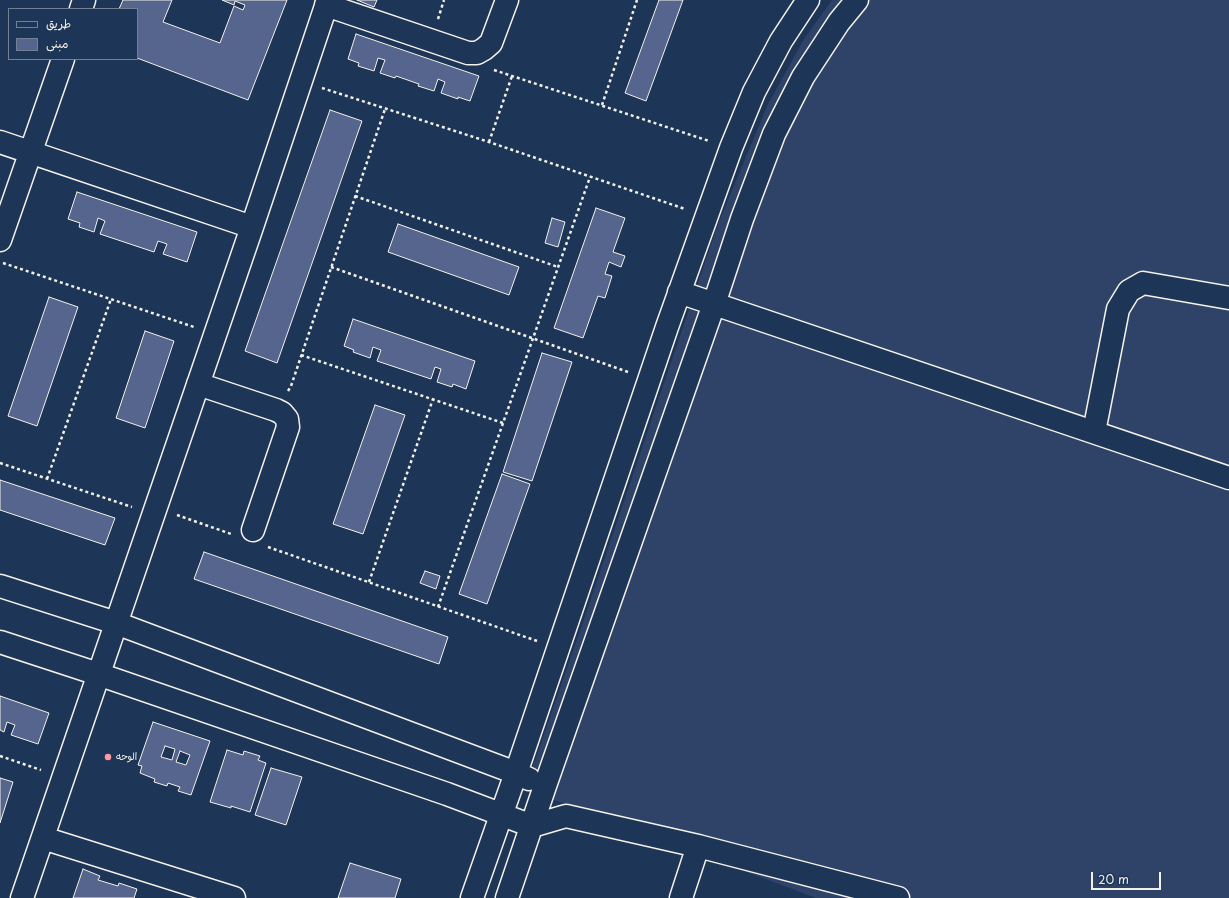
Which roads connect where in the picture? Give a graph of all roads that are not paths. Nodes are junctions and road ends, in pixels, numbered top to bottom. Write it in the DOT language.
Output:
graph roads {
  1 [pos="507,0"];
  2 [pos="808,0"];
  3 [pos="857,0"];
  4 [pos="327,3"];
  5 [pos="63,60"];
  6 [pos="0,142"];
  7 [pos="31,152"];
  8 [pos="252,227"];
  9 [pos="0,240"];
  10 [pos="679,292"];
  11 [pos="1229,298"];
  12 [pos="714,304"];
  13 [pos="198,384"];
  14 [pos="1094,432"];
  15 [pos="1229,478"];
  16 [pos="251,537"];
  17 [pos="0,586"];
  18 [pos="116,623"];
  19 [pos="0,642"];
  20 [pos="98,674"];
  21 [pos="516,773"];
  22 [pos="545,786"];
  23 [pos="501,814"];
  24 [pos="566,816"];
  25 [pos="532,826"];
  26 [pos="43,838"];
  27 [pos="698,846"];
  28 [pos="198,893"];
  29 [pos="22,898"];
  30 [pos="234,898"];
  31 [pos="472,898"];
  32 [pos="507,898"];
  33 [pos="681,898"];
  34 [pos="897,898"];
  1 -- 4 [label="street"];
  2 -- 10 [label="street"];
  3 -- 12 [label="street"];
  4 -- 8 [label="street"];
  5 -- 7 [label="street"];
  6 -- 7 [label="street"];
  7 -- 8 [label="street"];
  7 -- 9 [label="street"];
  8 -- 13 [label="street"];
  10 -- 12 [label="street"];
  10 -- 21 [label="street"];
  11 -- 14 [label="street"];
  12 -- 14 [label="street"];
  12 -- 22 [label="street"];
  13 -- 16 [label="street"];
  13 -- 18 [label="street"];
  14 -- 15 [label="street"];
  17 -- 18 [label="street"];
  18 -- 20 [label="street"];
  18 -- 21 [label="street"];
  19 -- 20 [label="street"];
  20 -- 23 [label="street"];
  20 -- 26 [label="street"];
  21 -- 22 [label="street"];
  21 -- 23 [label="street"];
  22 -- 24 [label="street"];
  22 -- 25 [label="street"];
  23 -- 25 [label="street"];
  23 -- 31 [label="street"];
  24 -- 25 [label="street"];
  24 -- 27 [label="street"];
  25 -- 32 [label="street"];
  26 -- 28 [label="street"];
  26 -- 29 [label="street"];
  27 -- 33 [label="street"];
  27 -- 34 [label="street"];
  28 -- 30 [label="street"];
}
